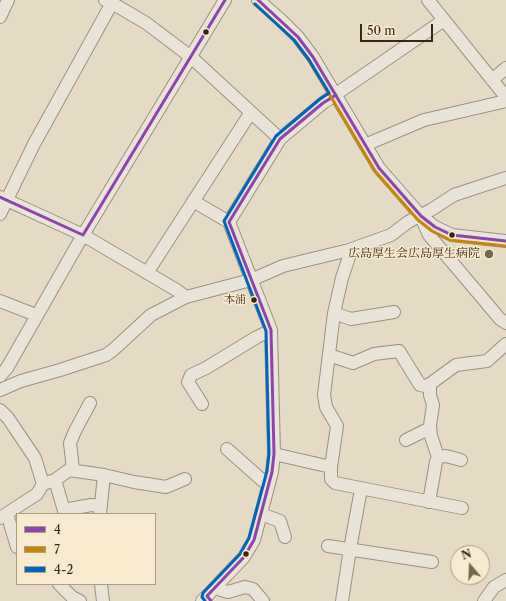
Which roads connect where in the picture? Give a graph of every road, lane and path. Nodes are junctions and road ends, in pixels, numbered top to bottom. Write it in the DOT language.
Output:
graph roads {
  1 [pos="8,0"];
  2 [pos="225,0"];
  3 [pos="258,0"];
  4 [pos="428,0"];
  5 [pos="108,2"];
  6 [pos="0,17"];
  7 [pos="444,20"];
  8 [pos="190,57"];
  9 [pos="506,68"];
  10 [pos="492,80"];
  11 [pos="336,95"];
  12 [pos="506,97"];
  13 [pos="506,101"];
  14 [pos="251,112"];
  15 [pos="280,139"];
  16 [pos="365,145"];
  17 [pos="506,178"];
  18 [pos="3,199"];
  19 [pos="193,201"];
  20 [pos="0,214"];
  21 [pos="421,216"];
  22 [pos="230,222"];
  23 [pos="83,235"];
  24 [pos="506,241"];
  25 [pos="349,250"];
  26 [pos="146,272"];
  27 [pos="252,280"];
  28 [pos="186,297"];
  29 [pos="0,301"];
  30 [pos="394,312"];
  31 [pos="334,313"];
  32 [pos="36,315"];
  33 [pos="506,323"];
  34 [pos="271,330"];
  35 [pos="506,344"];
  36 [pos="329,355"];
  37 [pos="0,376"];
  38 [pos="430,384"];
  39 [pos="0,390"];
  40 [pos="90,403"];
  41 [pos="202,404"];
  42 [pos="0,410"];
  43 [pos="430,428"];
  44 [pos="406,440"];
  45 [pos="227,450"];
  46 [pos="274,454"];
  47 [pos="438,457"];
  48 [pos="461,460"];
  49 [pos="331,467"];
  50 [pos="73,470"];
  51 [pos="104,474"];
  52 [pos="185,479"];
  53 [pos="55,480"];
  54 [pos="43,484"];
  55 [pos="269,484"];
  56 [pos="361,489"];
  57 [pos="429,502"];
  58 [pos="462,508"];
  59 [pos="100,510"];
  60 [pos="64,512"];
  61 [pos="261,514"];
  62 [pos="3,516"];
  63 [pos="285,537"];
  64 [pos="16,545"];
  65 [pos="328,546"];
  66 [pos="350,550"];
  67 [pos="432,562"];
  68 [pos="506,580"];
  69 [pos="60,585"];
  70 [pos="101,585"];
  71 [pos="209,596"];
  72 [pos="80,601"];
  73 [pos="103,601"];
  74 [pos="262,601"];
  75 [pos="342,601"];
  76 [pos="484,601"];
  1 -- 6 [label="street"];
  2 -- 8 [label="street"];
  3 -- 11 [label="street"];
  4 -- 7 [label="street"];
  5 -- 8 [label="street"];
  5 -- 18 [label="street"];
  7 -- 10 [label="street"];
  7 -- 11 [label="street"];
  8 -- 14 [label="street"];
  8 -- 23 [label="street"];
  9 -- 10 [label="street"];
  10 -- 12 [label="street"];
  11 -- 15 [label="street"];
  11 -- 16 [label="street"];
  13 -- 16 [label="street"];
  14 -- 15 [label="street"];
  14 -- 19 [label="street"];
  15 -- 22 [label="street"];
  16 -- 21 [label="street"];
  17 -- 21 [label="street"];
  18 -- 20 [label="street"];
  18 -- 23 [label="street"];
  19 -- 22 [label="street"];
  19 -- 26 [label="street"];
  21 -- 24 [label="street"];
  21 -- 25 [label="street"];
  21 -- 33 [label="street"];
  22 -- 27 [label="street"];
  23 -- 26 [label="street"];
  23 -- 32 [label="street"];
  25 -- 27 [label="street"];
  25 -- 31 [label="street"];
  26 -- 28 [label="street"];
  27 -- 28 [label="street"];
  27 -- 34 [label="street"];
  28 -- 39 [label="street"];
  29 -- 32 [label="street"];
  30 -- 31 [label="street"];
  31 -- 36 [label="street"];
  32 -- 37 [label="street"];
  34 -- 41 [label="street"];
  34 -- 46 [label="street"];
  35 -- 38 [label="street"];
  36 -- 38 [label="street"];
  36 -- 49 [label="street"];
  38 -- 43 [label="street"];
  40 -- 50 [label="street"];
  42 -- 54 [label="street"];
  43 -- 44 [label="street"];
  43 -- 47 [label="street"];
  45 -- 55 [label="street"];
  46 -- 49 [label="street"];
  46 -- 55 [label="street"];
  47 -- 48 [label="street"];
  47 -- 57 [label="street"];
  49 -- 56 [label="street"];
  50 -- 51 [label="street"];
  50 -- 53 [label="street"];
  51 -- 52 [label="street"];
  51 -- 59 [label="street"];
  53 -- 54 [label="street"];
  53 -- 60 [label="street"];
  54 -- 62 [label="street"];
  55 -- 61 [label="street"];
  56 -- 57 [label="street"];
  56 -- 66 [label="street"];
  57 -- 58 [label="street"];
  59 -- 60 [label="street"];
  61 -- 63 [label="street"];
  61 -- 71 [label="street"];
  62 -- 64 [label="street"];
  65 -- 66 [label="street"];
  66 -- 67 [label="street"];
  66 -- 75 [label="street"];
  68 -- 76 [label="street"];
  69 -- 72 [label="street"];
  70 -- 73 [label="street"];
  71 -- 74 [label="street"];
}
